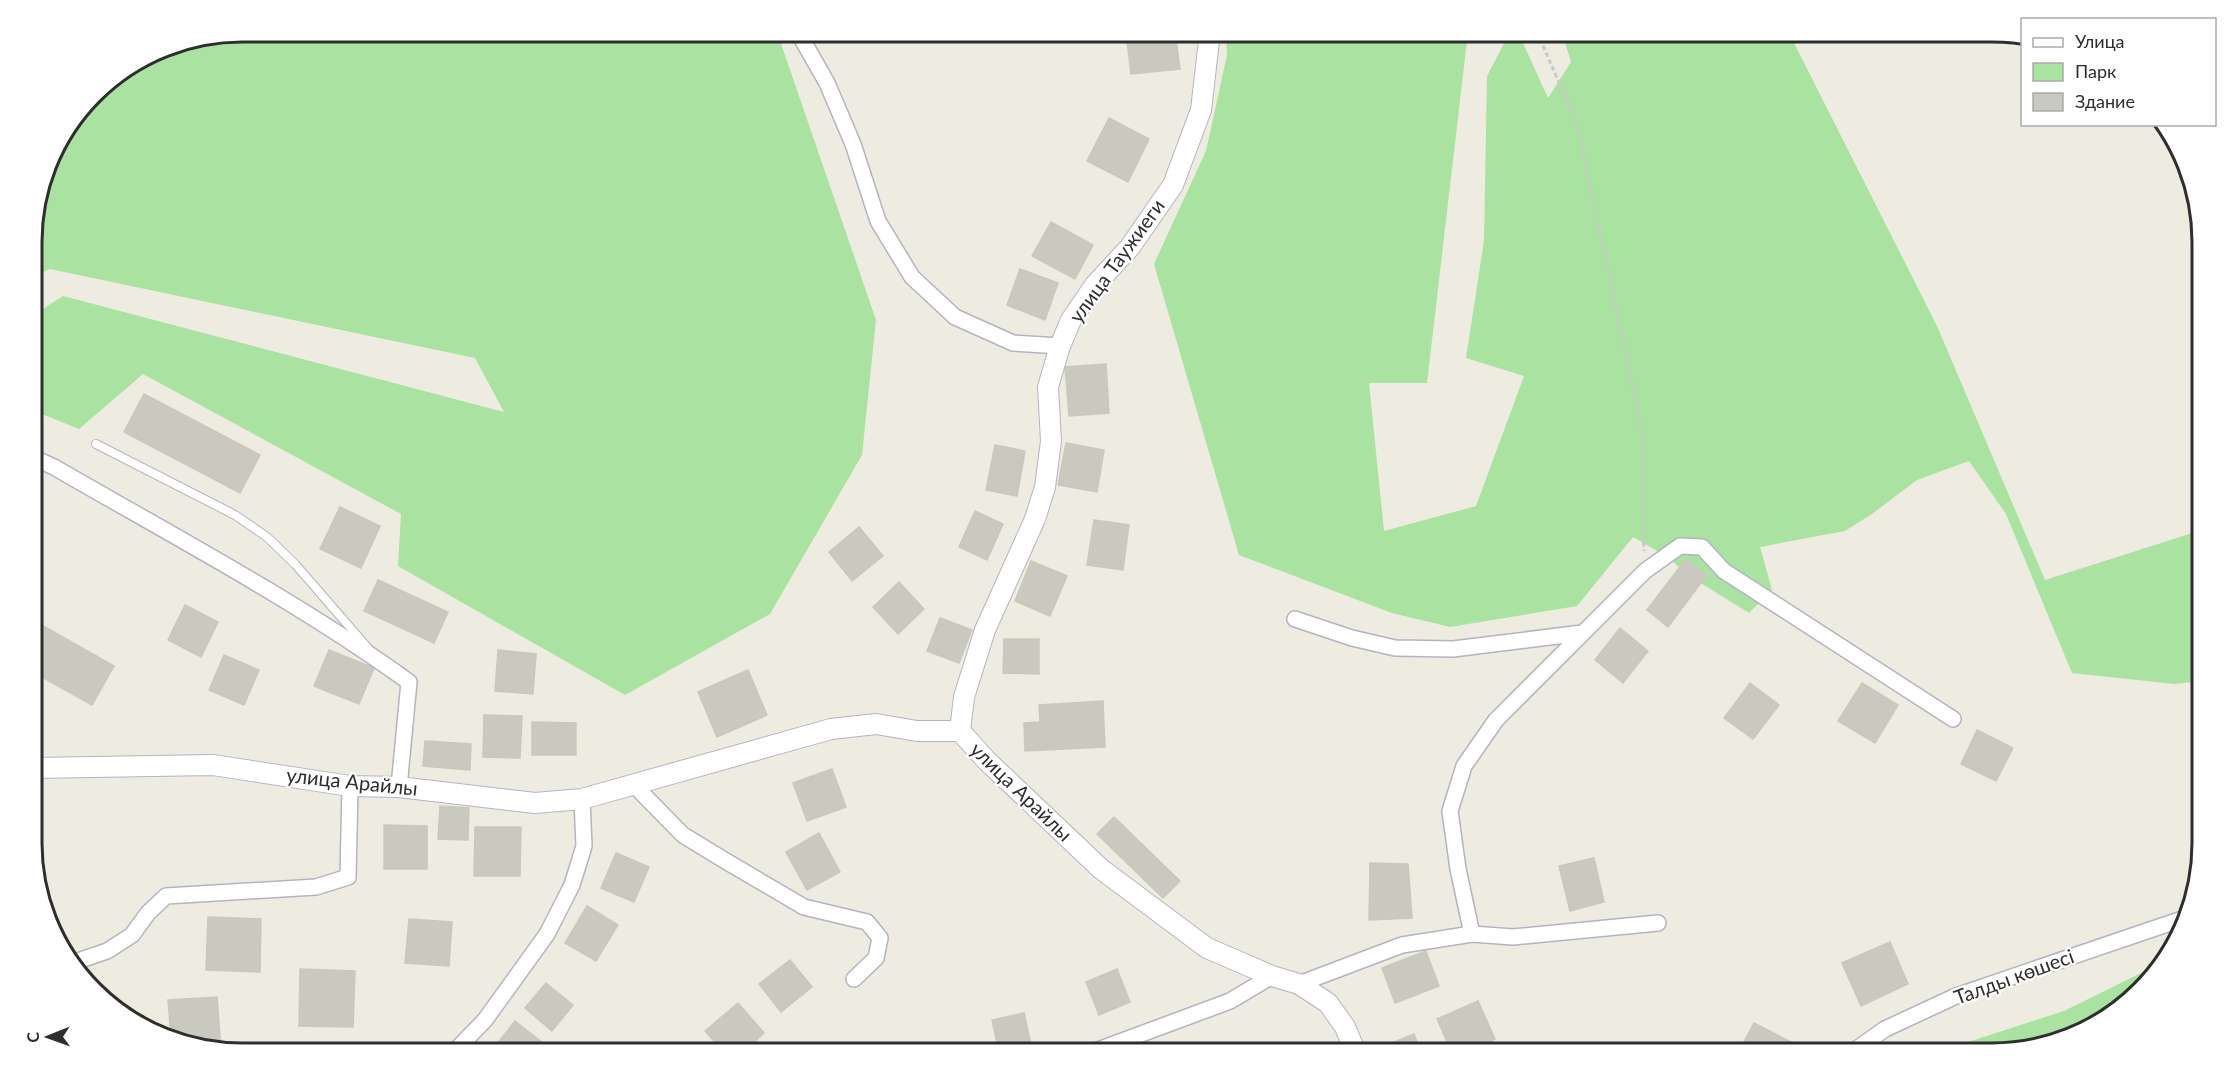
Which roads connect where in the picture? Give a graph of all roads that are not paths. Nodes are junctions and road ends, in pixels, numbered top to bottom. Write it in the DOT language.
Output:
graph roads {
  1 [pos="804,42"];
  2 [pos="1209,42"];
  3 [pos="1060,346"];
  4 [pos="96,444"];
  5 [pos="42,462"];
  6 [pos="1295,619"];
  7 [pos="1582,633"];
  8 [pos="376,658"];
  9 [pos="1953,720"];
  10 [pos="960,731"];
  11 [pos="42,768"];
  12 [pos="633,784"];
  13 [pos="350,786"];
  14 [pos="399,787"];
  15 [pos="582,799"];
  16 [pos="2176,921"];
  17 [pos="1658,923"];
  18 [pos="1472,934"];
  19 [pos="80,960"];
  20 [pos="1272,976"];
  21 [pos="855,979"];
  22 [pos="1299,984"];
  23 [pos="463,1043"];
  24 [pos="1117,1043"];
  25 [pos="1352,1043"];
  26 [pos="1865,1043"];
  1 -- 3 [label="street"];
  2 -- 3 [label="street, улица Таужиеги"];
  3 -- 10 [label="street, улица Таужиеги"];
  4 -- 8 [label="lane"];
  5 -- 8 [label="street"];
  6 -- 7 [label="street"];
  7 -- 9 [label="street"];
  7 -- 18 [label="street"];
  8 -- 14 [label="street"];
  10 -- 12 [label="street, улица Арайлы"];
  10 -- 20 [label="street, улица Арайлы"];
  11 -- 13 [label="street, улица Арайлы"];
  12 -- 15 [label="street, улица Арайлы"];
  12 -- 21 [label="street"];
  13 -- 14 [label="street, улица Арайлы"];
  13 -- 19 [label="street"];
  14 -- 15 [label="street, улица Арайлы"];
  15 -- 23 [label="street"];
  16 -- 26 [label="street, Талды көшесі"];
  17 -- 18 [label="street"];
  18 -- 22 [label="street"];
  20 -- 22 [label="street, улица Арайлы"];
  20 -- 24 [label="street"];
  22 -- 25 [label="street, улица Арайлы"];
}
